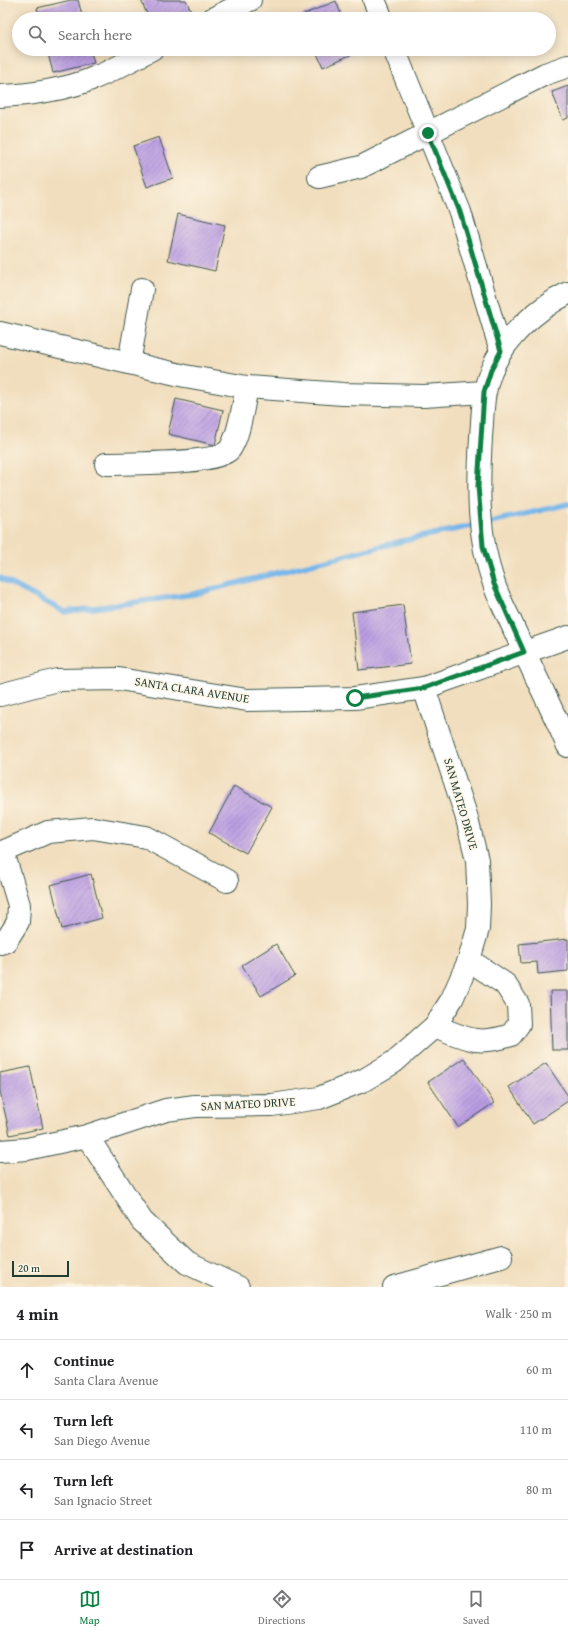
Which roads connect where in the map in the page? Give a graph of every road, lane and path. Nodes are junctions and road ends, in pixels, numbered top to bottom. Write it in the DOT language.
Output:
graph roads {
  1 [pos="250,0"];
  2 [pos="374,0"];
  3 [pos="226,12"];
  4 [pos="379,12"];
  5 [pos="138,56"];
  6 [pos="397,56"];
  7 [pos="568,66"];
  8 [pos="0,96"];
  9 [pos="428,133"];
  10 [pos="319,177"];
  11 [pos="142,289"];
  12 [pos="566,298"];
  13 [pos="0,333"];
  14 [pos="501,351"];
  15 [pos="129,363"];
  16 [pos="247,387"];
  17 [pos="484,392"];
  18 [pos="106,464"];
  19 [pos="568,637"];
  20 [pos="524,652"];
  21 [pos="424,688"];
  22 [pos="0,695"];
  23 [pos="568,746"];
  24 [pos="1,853"];
  25 [pos="227,881"];
  26 [pos="0,943"];
  27 [pos="469,960"];
  28 [pos="435,1026"];
  29 [pos="87,1136"];
  30 [pos="0,1151"];
  31 [pos="501,1257"];
  32 [pos="238,1287"];
  33 [pos="394,1287"];
  1 -- 3 [label="street"];
  2 -- 4 [label="street"];
  5 -- 8 [label="street"];
  6 -- 9 [label="street"];
  7 -- 9 [label="street"];
  9 -- 10 [label="street"];
  9 -- 14 [label="street"];
  11 -- 15 [label="street"];
  12 -- 14 [label="street"];
  13 -- 15 [label="street"];
  14 -- 17 [label="street"];
  15 -- 16 [label="street"];
  16 -- 17 [label="street"];
  16 -- 18 [label="street"];
  17 -- 20 [label="street"];
  19 -- 20 [label="street, SANTA CLARA AVENUE"];
  20 -- 21 [label="street, SANTA CLARA AVENUE"];
  20 -- 23 [label="street"];
  21 -- 22 [label="street, SANTA CLARA AVENUE"];
  21 -- 27 [label="street, SAN MATEO DRIVE"];
  24 -- 25 [label="street"];
  24 -- 26 [label="street"];
  27 -- 28 [label="street, SAN MATEO DRIVE"];
  27 -- 28 [label="street"];
  28 -- 29 [label="street, SAN MATEO DRIVE"];
  29 -- 30 [label="street, SAN MATEO DRIVE"];
  29 -- 32 [label="street"];
  31 -- 33 [label="street"];
}
